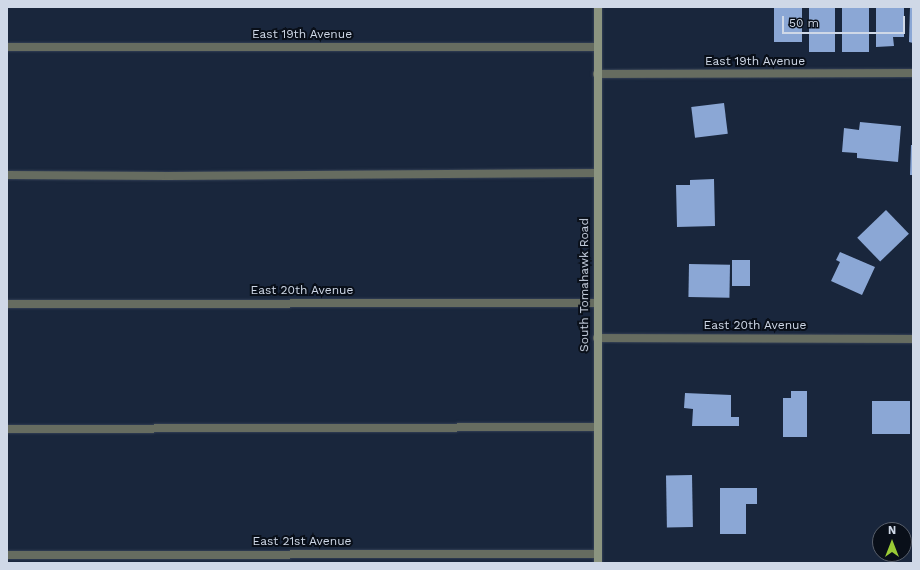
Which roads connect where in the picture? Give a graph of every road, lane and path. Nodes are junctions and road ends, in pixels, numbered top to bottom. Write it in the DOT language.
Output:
graph roads {
  1 [pos="598,7"];
  2 [pos="7,47"];
  3 [pos="598,47"];
  4 [pos="913,73"];
  5 [pos="597,74"];
  6 [pos="597,173"];
  7 [pos="7,175"];
  8 [pos="598,303"];
  9 [pos="7,304"];
  10 [pos="597,338"];
  11 [pos="913,338"];
  12 [pos="597,427"];
  13 [pos="7,429"];
  14 [pos="598,554"];
  15 [pos="7,555"];
  16 [pos="598,563"];
  1 -- 3 [label="main road, South Tomahawk Road"];
  2 -- 3 [label="street, East 19th Avenue"];
  3 -- 5 [label="main road, South Tomahawk Road"];
  4 -- 5 [label="street, East 19th Avenue"];
  5 -- 6 [label="main road, South Tomahawk Road"];
  6 -- 7 [label="street"];
  6 -- 8 [label="main road, South Tomahawk Road"];
  8 -- 9 [label="street, East 20th Avenue"];
  8 -- 10 [label="main road, South Tomahawk Road"];
  10 -- 11 [label="street, East 20th Avenue"];
  10 -- 12 [label="main road, South Tomahawk Road"];
  12 -- 13 [label="street"];
  12 -- 14 [label="main road, South Tomahawk Road"];
  14 -- 15 [label="street, East 21st Avenue"];
  14 -- 16 [label="main road, South Tomahawk Road"];
}
